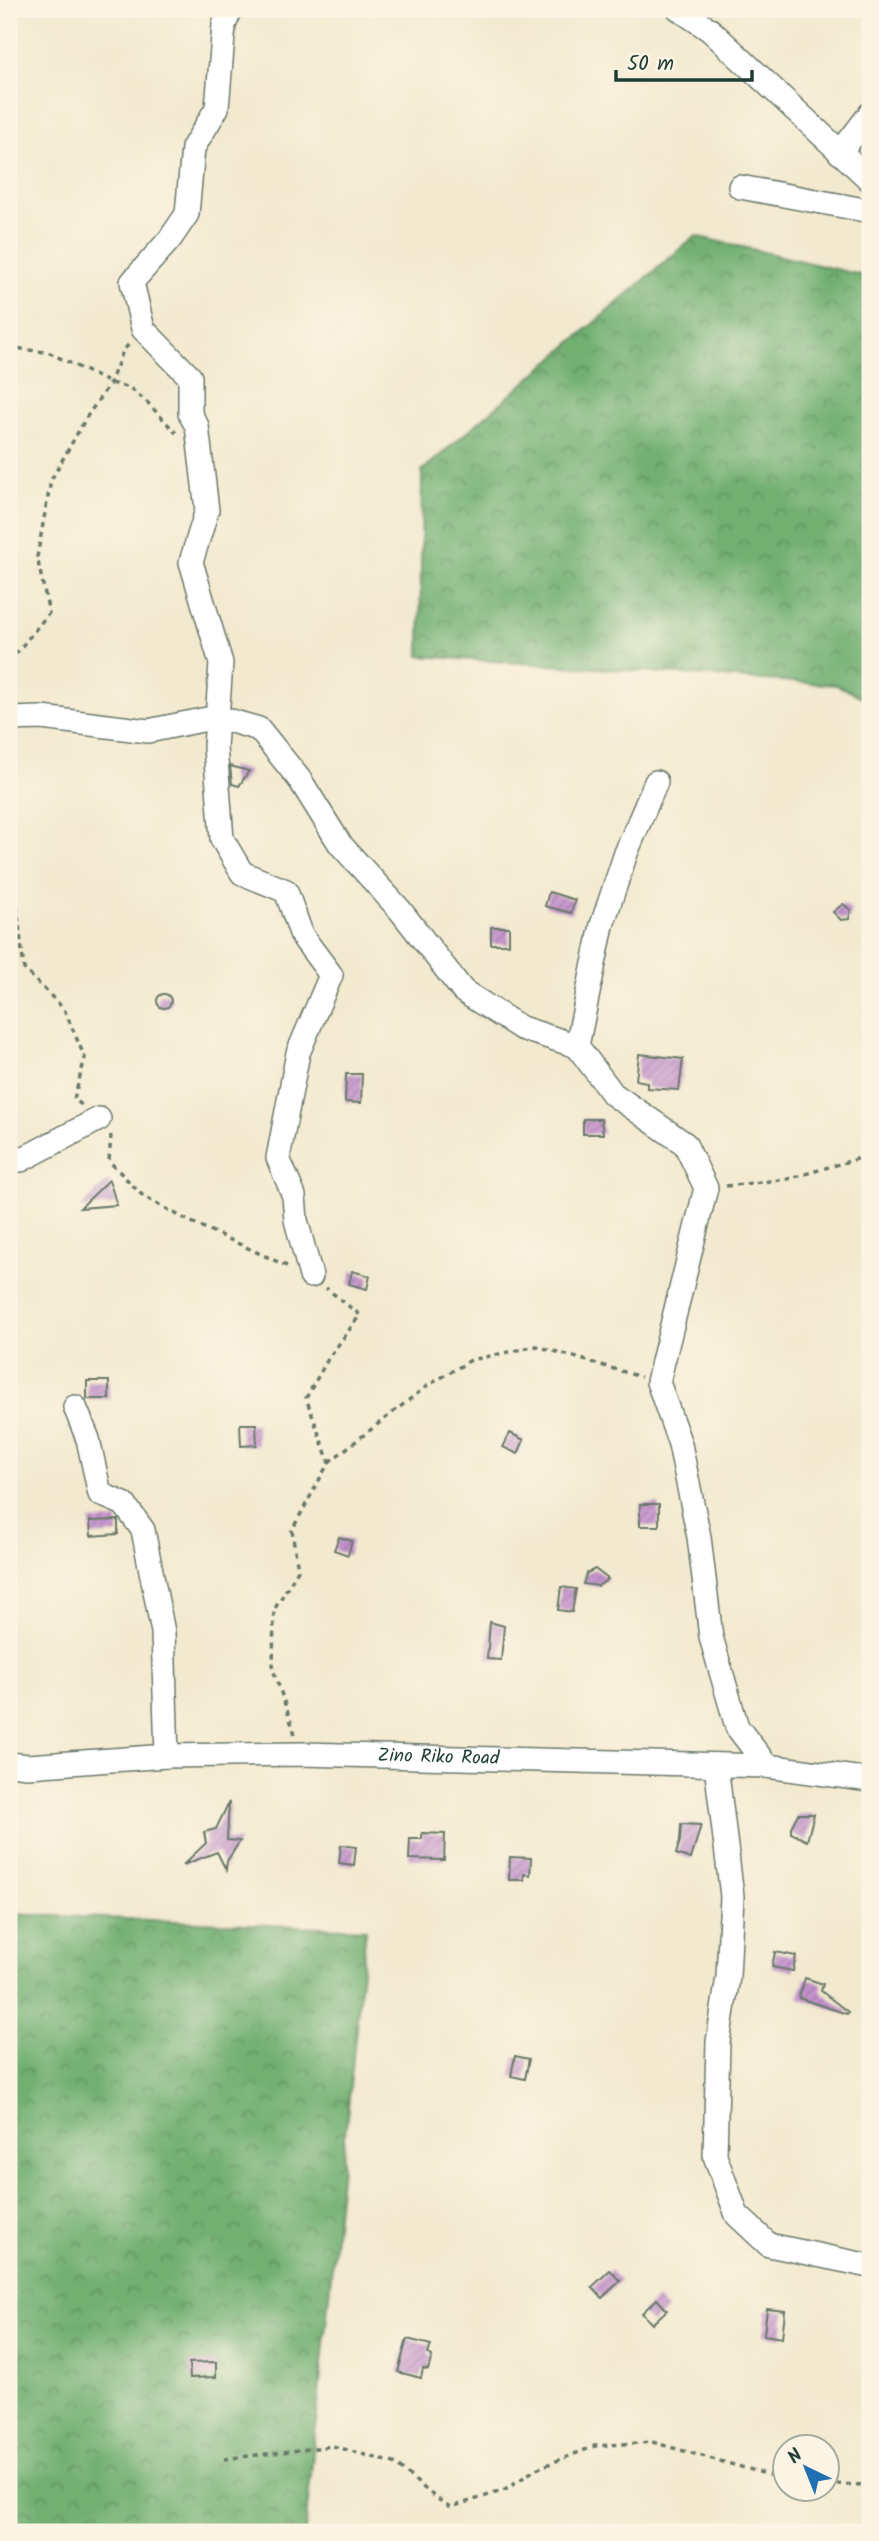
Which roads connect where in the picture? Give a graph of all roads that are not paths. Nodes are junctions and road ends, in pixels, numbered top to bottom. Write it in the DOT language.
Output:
graph roads {
  1 [pos="231,9"];
  2 [pos="679,9"];
  3 [pos="870,114"];
  4 [pos="840,153"];
  5 [pos="870,180"];
  6 [pos="740,187"];
  7 [pos="870,211"];
  8 [pos="217,717"];
  9 [pos="9,719"];
  10 [pos="656,782"];
  11 [pos="577,1046"];
  12 [pos="99,1119"];
  13 [pos="9,1158"];
  14 [pos="311,1276"];
  15 [pos="75,1407"];
  16 [pos="167,1756"];
  17 [pos="9,1764"];
  18 [pos="716,1765"];
  19 [pos="767,1766"];
  20 [pos="870,1780"];
  21 [pos="870,2266"];
  1 -- 8 [label="street"];
  2 -- 4 [label="street"];
  3 -- 4 [label="street"];
  4 -- 5 [label="street"];
  6 -- 7 [label="street"];
  8 -- 9 [label="street"];
  8 -- 11 [label="street"];
  8 -- 14 [label="street"];
  10 -- 11 [label="street"];
  11 -- 19 [label="street"];
  12 -- 13 [label="street"];
  15 -- 16 [label="street"];
  16 -- 17 [label="street, Zino Riko Road"];
  16 -- 18 [label="street, Zino Riko Road"];
  18 -- 19 [label="street, Zino Riko Road"];
  18 -- 21 [label="street"];
  19 -- 20 [label="street, Zino Riko Road"];
}
